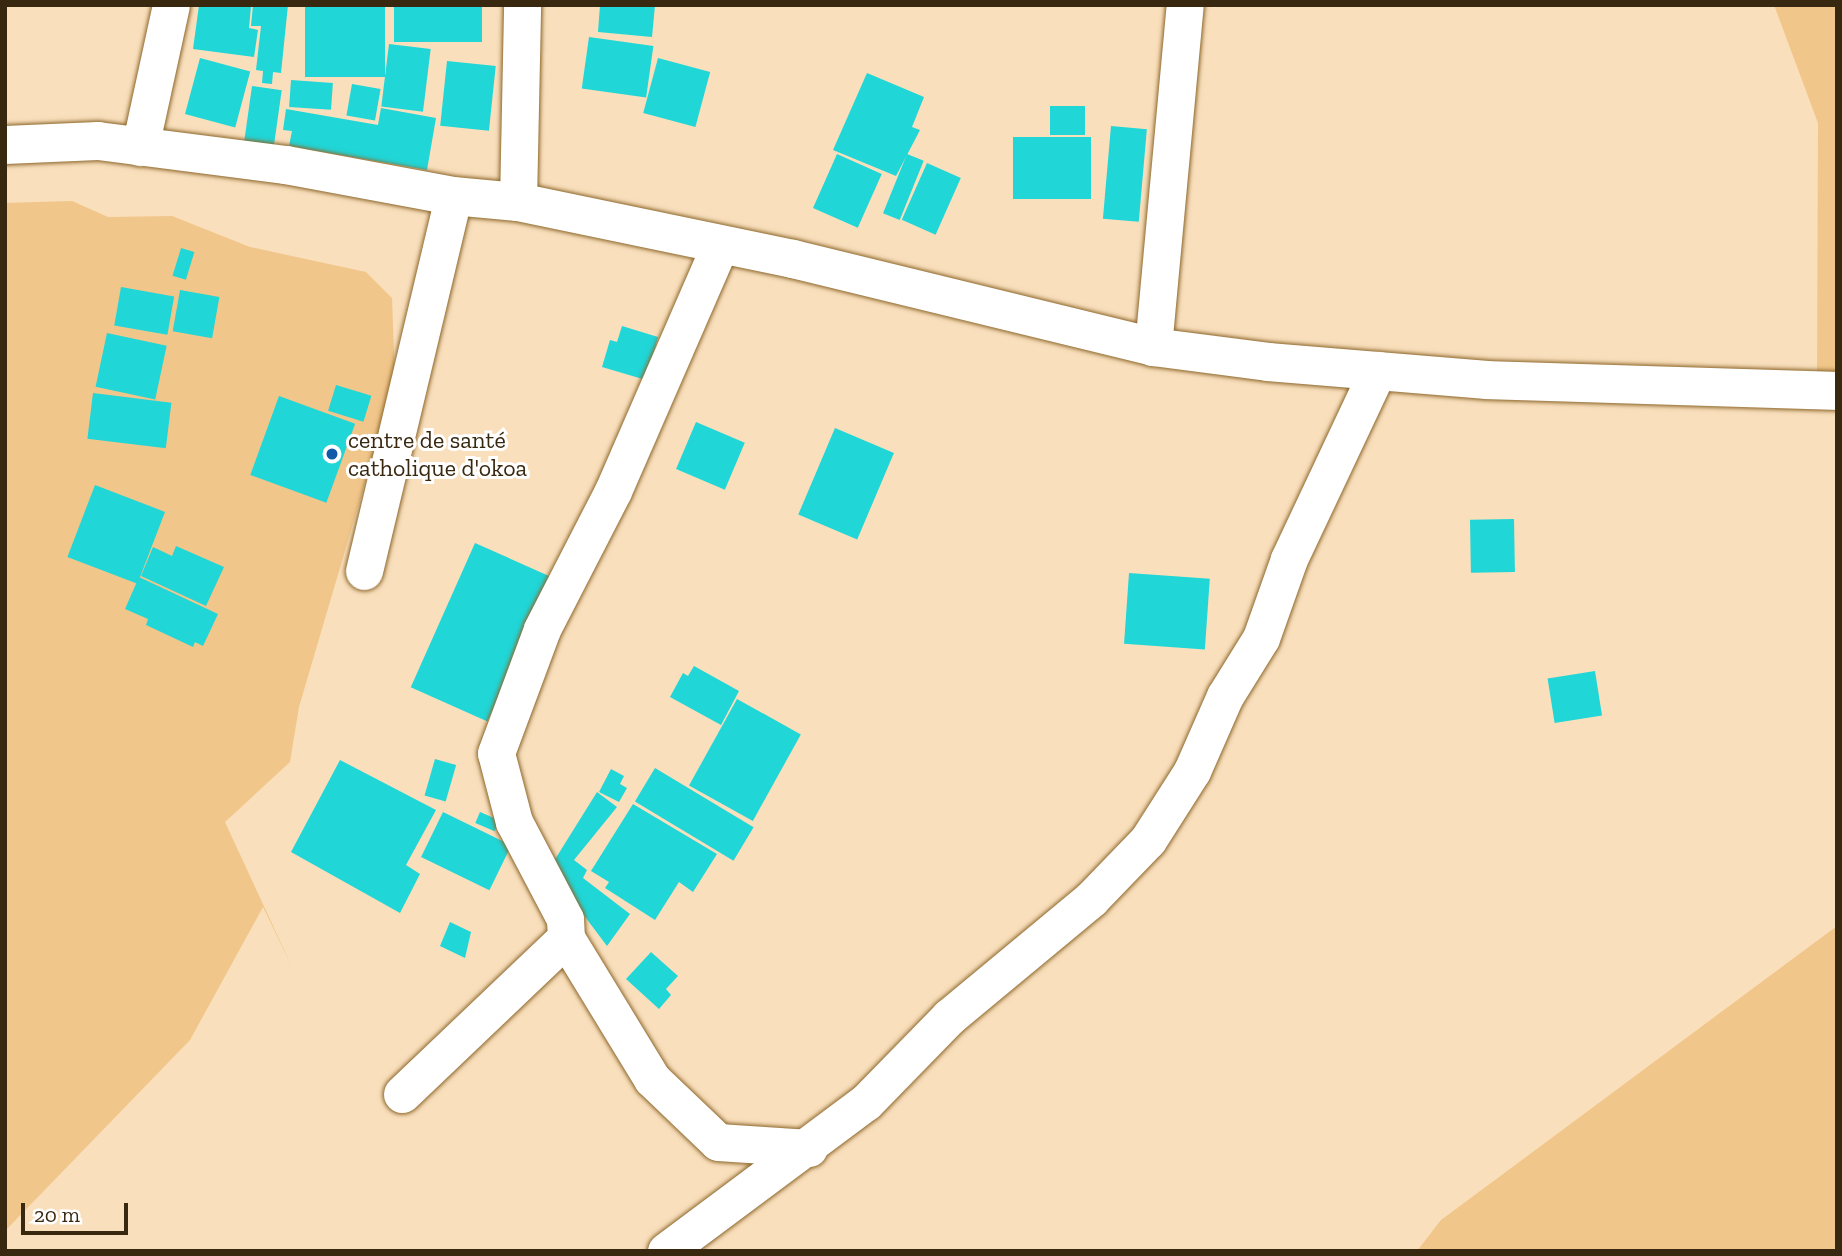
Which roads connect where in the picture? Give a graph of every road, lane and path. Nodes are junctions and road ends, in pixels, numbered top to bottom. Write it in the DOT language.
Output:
graph roads {
  1 [pos="171,5"];
  2 [pos="522,5"];
  3 [pos="1185,5"];
  4 [pos="5,145"];
  5 [pos="140,147"];
  6 [pos="453,196"];
  7 [pos="517,202"];
  8 [pos="720,245"];
  9 [pos="1153,347"];
  10 [pos="1378,370"];
  11 [pos="1837,391"];
  12 [pos="364,571"];
  13 [pos="566,938"];
  14 [pos="402,1094"];
  15 [pos="809,1148"];
  16 [pos="666,1251"];
  1 -- 5 [label="street"];
  2 -- 7 [label="street"];
  3 -- 9 [label="street"];
  4 -- 5 [label="main road"];
  5 -- 6 [label="main road"];
  6 -- 7 [label="main road"];
  6 -- 12 [label="street"];
  7 -- 8 [label="main road"];
  8 -- 9 [label="main road"];
  8 -- 13 [label="street"];
  9 -- 10 [label="main road"];
  10 -- 11 [label="main road"];
  10 -- 15 [label="street"];
  13 -- 14 [label="street"];
  13 -- 15 [label="street"];
  15 -- 16 [label="street"];
}
